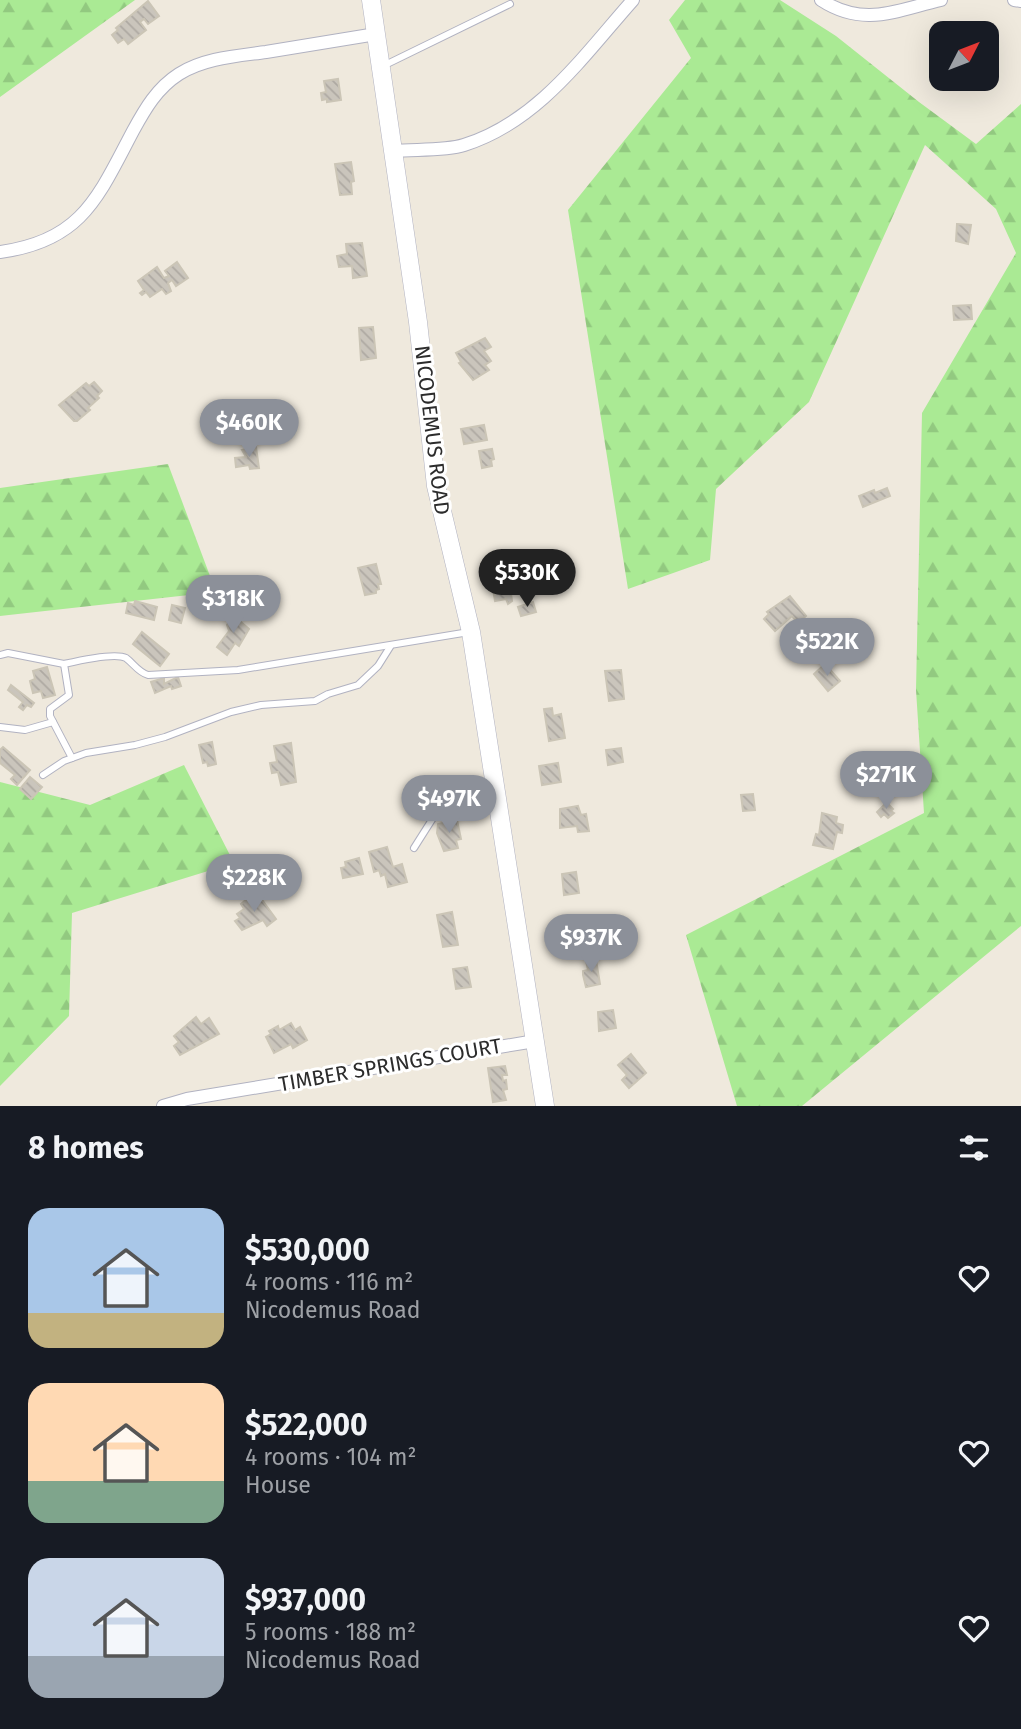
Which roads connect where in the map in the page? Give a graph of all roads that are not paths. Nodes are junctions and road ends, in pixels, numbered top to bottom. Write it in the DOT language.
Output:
graph roads {
  1 [pos="371,0"];
  2 [pos="633,0"];
  3 [pos="821,0"];
  4 [pos="941,0"];
  5 [pos="1014,0"];
  6 [pos="1021,1"];
  7 [pos="510,4"];
  8 [pos="376,34"];
  9 [pos="381,68"];
  10 [pos="394,151"];
  11 [pos="0,252"];
  12 [pos="471,632"];
  13 [pos="390,646"];
  14 [pos="0,655"];
  15 [pos="64,664"];
  16 [pos="53,722"];
  17 [pos="0,727"];
  18 [pos="72,758"];
  19 [pos="43,775"];
  20 [pos="496,796"];
  21 [pos="414,848"];
  22 [pos="536,1041"];
  23 [pos="163,1106"];
  24 [pos="545,1106"];
  1 -- 8 [label="street, NICODEMUS ROAD"];
  2 -- 10 [label="street"];
  3 -- 4 [label="street"];
  5 -- 6 [label="street"];
  7 -- 9 [label="lane"];
  8 -- 9 [label="street, NICODEMUS ROAD"];
  8 -- 11 [label="street"];
  9 -- 10 [label="street, NICODEMUS ROAD"];
  10 -- 12 [label="street, NICODEMUS ROAD"];
  12 -- 13 [label="lane"];
  12 -- 20 [label="street, NICODEMUS ROAD"];
  13 -- 15 [label="lane"];
  13 -- 18 [label="lane"];
  14 -- 15 [label="lane"];
  15 -- 16 [label="lane"];
  16 -- 17 [label="lane"];
  16 -- 18 [label="lane"];
  18 -- 19 [label="lane"];
  20 -- 21 [label="lane"];
  20 -- 22 [label="street, NICODEMUS ROAD"];
  22 -- 23 [label="street, TIMBER SPRINGS COURT"];
  22 -- 24 [label="street, NICODEMUS ROAD"];
}
